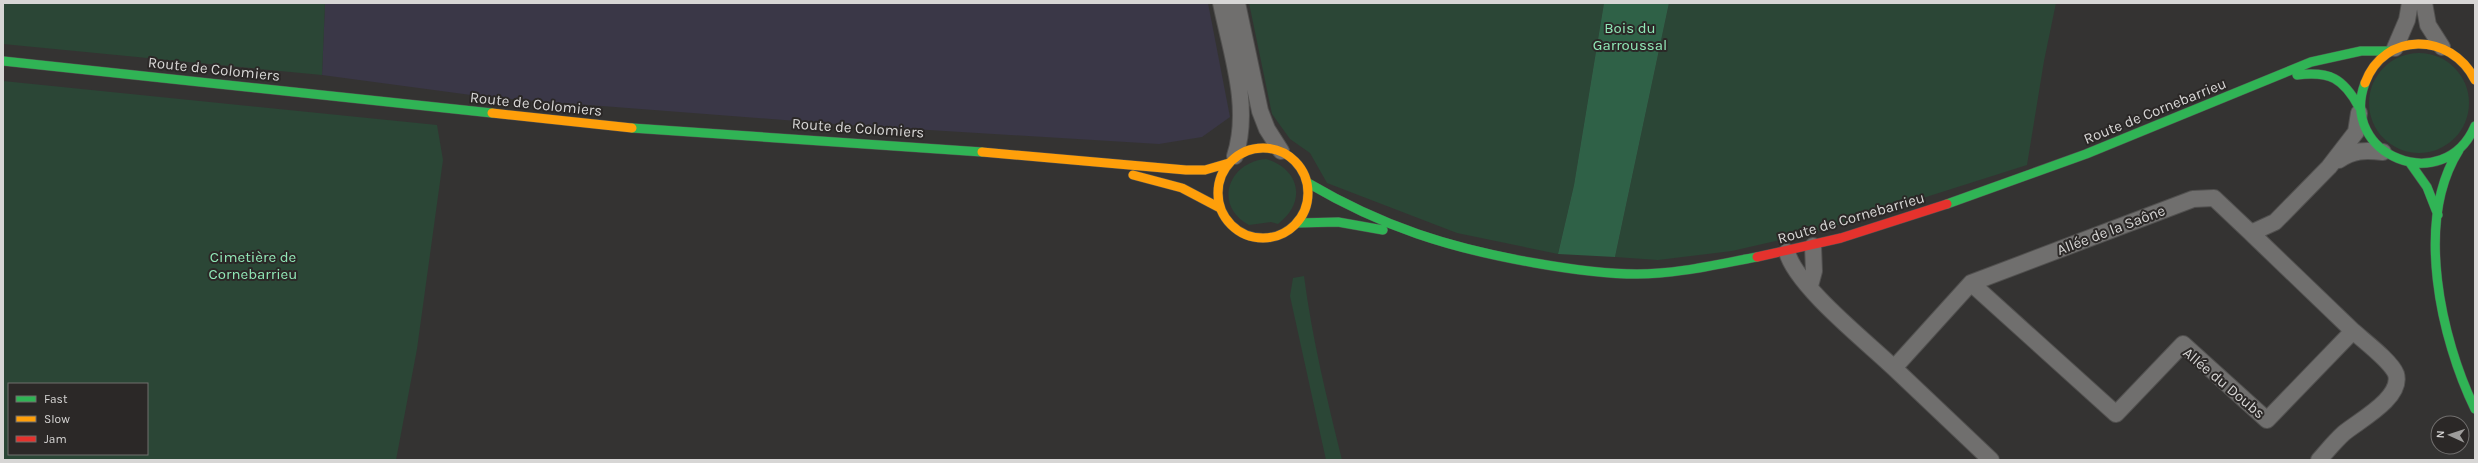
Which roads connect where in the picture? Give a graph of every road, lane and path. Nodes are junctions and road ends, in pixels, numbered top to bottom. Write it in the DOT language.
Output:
graph roads {
  1 [pos="1221,3"];
  2 [pos="1237,3"];
  3 [pos="2410,3"];
  4 [pos="2424,3"];
  5 [pos="2392,50"];
  6 [pos="2447,50"];
  7 [pos="2464,52"];
  8 [pos="3,61"];
  9 [pos="2274,79"];
  10 [pos="2475,80"];
  11 [pos="2359,109"];
  12 [pos="2475,126"];
  13 [pos="1281,150"];
  14 [pos="2459,150"];
  15 [pos="2383,152"];
  16 [pos="1068,158"];
  17 [pos="1232,160"];
  18 [pos="2410,163"];
  19 [pos="2329,167"];
  20 [pos="1308,183"];
  21 [pos="1220,208"];
  22 [pos="2438,215"];
  23 [pos="1297,223"];
  24 [pos="2251,233"];
  25 [pos="1418,236"];
  26 [pos="1813,246"];
  27 [pos="1787,252"];
  28 [pos="1971,283"];
  29 [pos="1810,286"];
  30 [pos="2353,331"];
  31 [pos="1894,368"];
  32 [pos="2475,409"];
  33 [pos="1991,460"];
  34 [pos="2319,460"];
  1 -- 17 [label="street"];
  2 -- 13 [label="street"];
  3 -- 5 [label="street"];
  4 -- 6 [label="street"];
  5 -- 6 [label="main road, Route de Cornebarrieu"];
  5 -- 9 [label="main road, Route de Cornebarrieu"];
  5 -- 11 [label="main road"];
  6 -- 7 [label="main road"];
  6 -- 10 [label="main road"];
  8 -- 16 [label="main road, Route de Colomiers"];
  9 -- 11 [label="main road, Route de Cornebarrieu"];
  9 -- 26 [label="main road, Route de Cornebarrieu"];
  11 -- 15 [label="main road"];
  11 -- 19 [label="street"];
  12 -- 14 [label="main road"];
  13 -- 17 [label="main road"];
  13 -- 20 [label="main road"];
  14 -- 18 [label="main road"];
  14 -- 22 [label="main road"];
  15 -- 18 [label="main road"];
  15 -- 19 [label="street"];
  16 -- 17 [label="main road, Route de Colomiers"];
  16 -- 21 [label="main road, Route de Colomiers"];
  17 -- 21 [label="main road"];
  18 -- 22 [label="main road"];
  19 -- 24 [label="street"];
  20 -- 23 [label="main road"];
  20 -- 25 [label="main road, Route de Cornebarrieu"];
  21 -- 23 [label="main road"];
  22 -- 32 [label="main road"];
  23 -- 25 [label="main road, Route de Cornebarrieu"];
  24 -- 28 [label="street, Allée de la Saône"];
  24 -- 30 [label="street"];
  25 -- 27 [label="main road, Route de Cornebarrieu"];
  26 -- 27 [label="main road, Route de Cornebarrieu"];
  26 -- 29 [label="street"];
  27 -- 29 [label="street"];
  28 -- 30 [label="street, Allée du Doubs"];
  28 -- 31 [label="street, Allée de la Saône"];
  29 -- 31 [label="street"];
  30 -- 34 [label="street"];
  31 -- 33 [label="street"];
}
